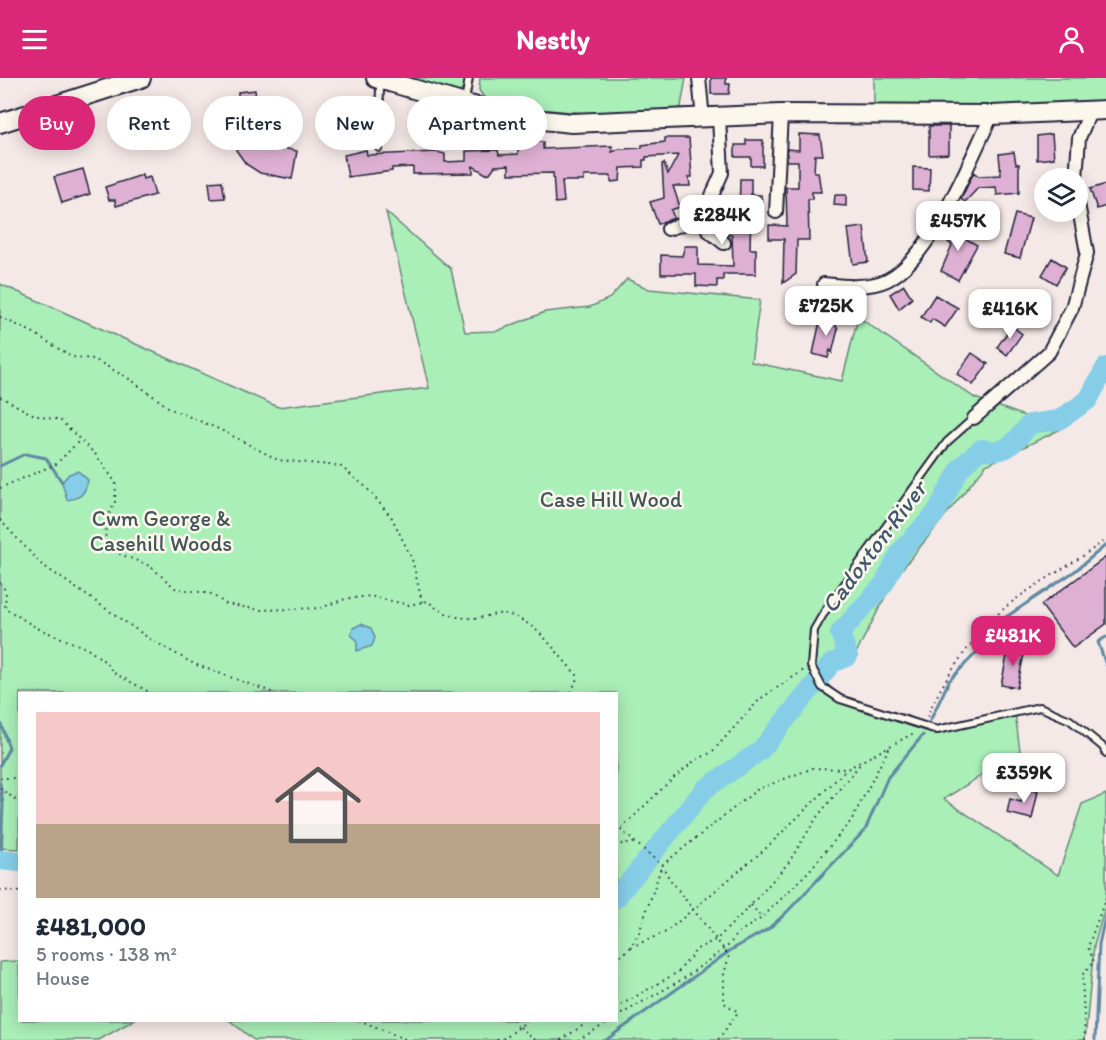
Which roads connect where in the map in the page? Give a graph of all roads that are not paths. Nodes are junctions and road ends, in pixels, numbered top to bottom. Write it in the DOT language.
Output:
graph roads {
  1 [pos="141,78"];
  2 [pos="378,78"];
  3 [pos="469,78"];
  4 [pos="699,78"];
  5 [pos="378,96"];
  6 [pos="438,96"];
  7 [pos="466,96"];
  8 [pos="1098,111"];
  9 [pos="781,114"];
  10 [pos="992,115"];
  11 [pos="711,118"];
  12 [pos="547,120"];
  13 [pos="0,123"];
  14 [pos="1077,168"];
  15 [pos="776,212"];
  16 [pos="702,218"];
  17 [pos="1081,222"];
  18 [pos="668,229"];
  19 [pos="724,243"];
  20 [pos="824,284"];
  21 [pos="974,418"];
  22 [pos="1106,753"];
  1 -- 13 [label="street"];
  2 -- 5 [label="lane"];
  2 -- 6 [label="street"];
  3 -- 7 [label="lane"];
  4 -- 11 [label="street"];
  8 -- 10 [label="street"];
  8 -- 14 [label="street"];
  9 -- 10 [label="street"];
  9 -- 11 [label="street"];
  9 -- 15 [label="street"];
  10 -- 20 [label="street"];
  11 -- 12 [label="street"];
  11 -- 16 [label="street"];
  16 -- 18 [label="street"];
  16 -- 19 [label="street"];
  17 -- 21 [label="street"];
  21 -- 22 [label="lane"];
}
